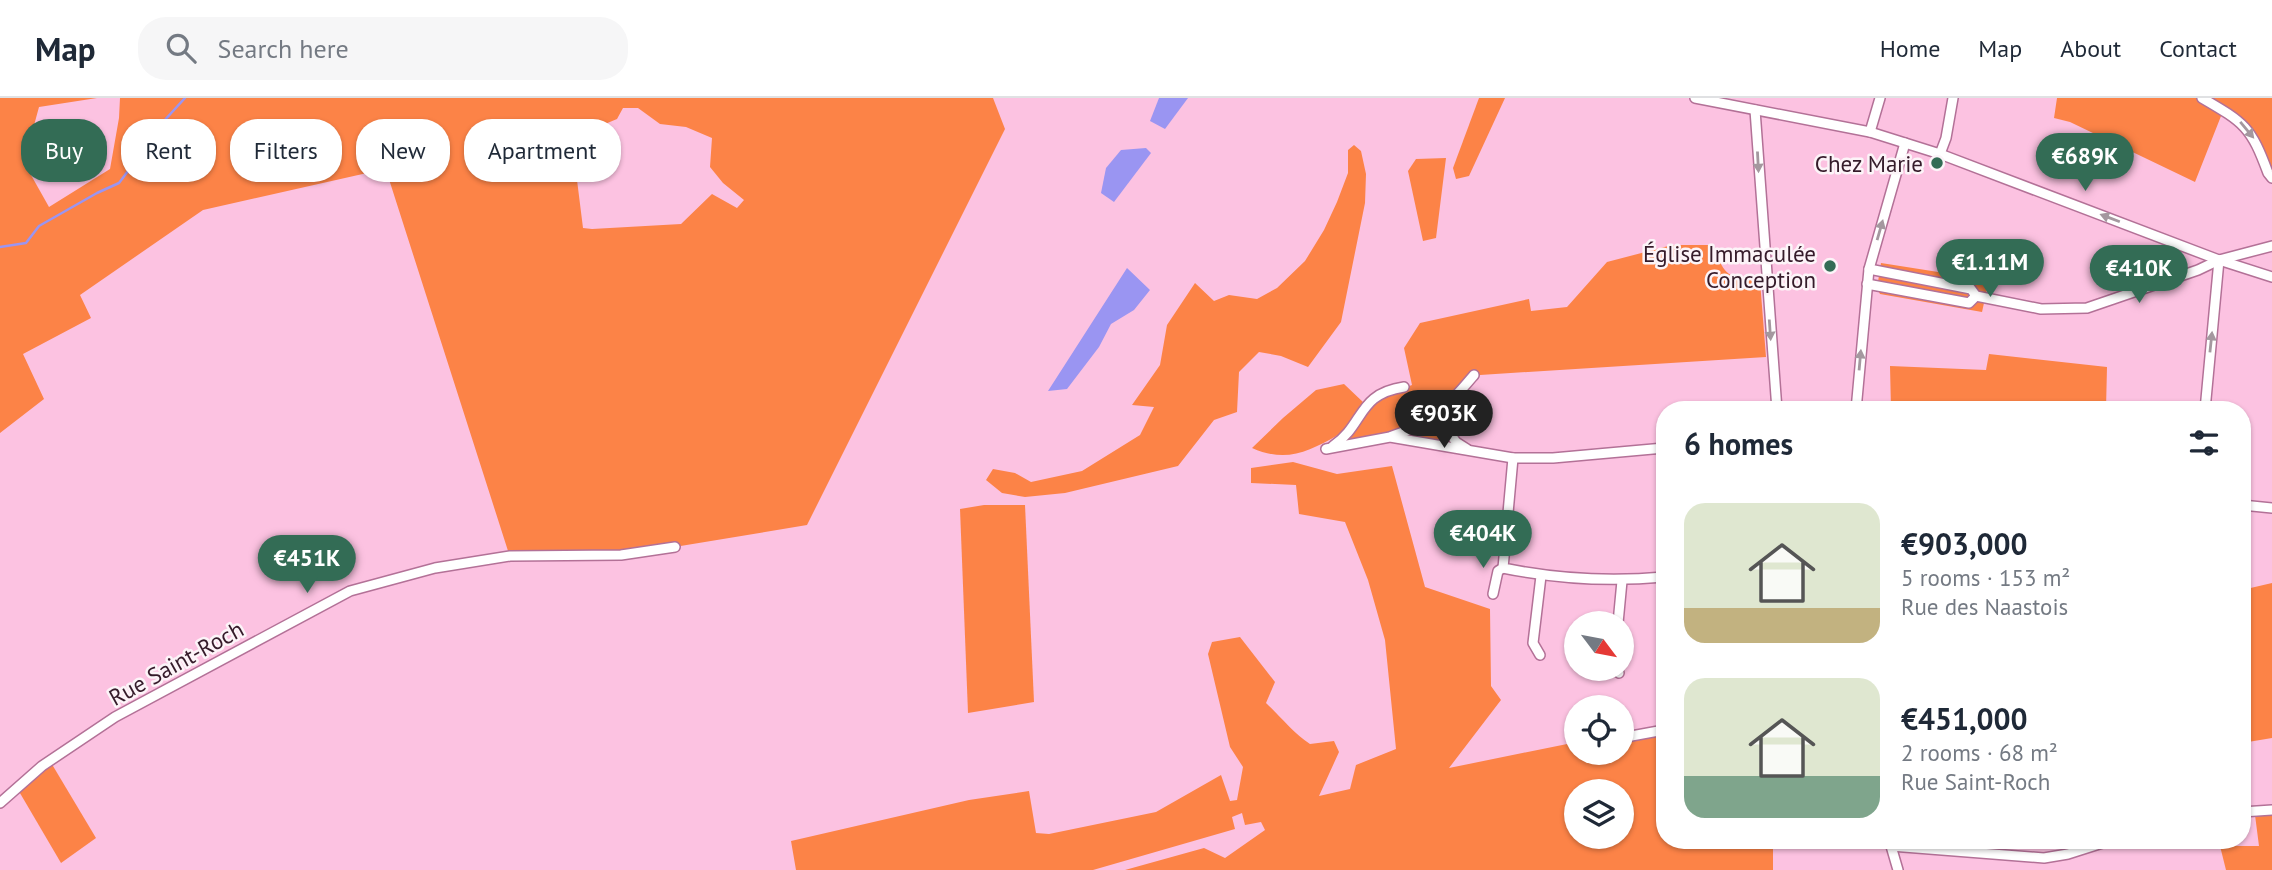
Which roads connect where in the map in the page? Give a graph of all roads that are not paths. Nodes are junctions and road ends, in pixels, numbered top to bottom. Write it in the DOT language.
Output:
graph roads {
  1 [pos="1695,98"];
  2 [pos="1880,98"];
  3 [pos="1953,98"];
  4 [pos="2202,98"];
  5 [pos="1745,103"];
  6 [pos="1755,110"];
  7 [pos="1870,132"];
  8 [pos="1905,143"];
  9 [pos="1940,154"];
  10 [pos="2272,178"];
  11 [pos="2272,246"];
  12 [pos="2219,260"];
  13 [pos="1869,269"];
  14 [pos="2272,277"];
  15 [pos="1867,284"];
  16 [pos="1976,296"];
  17 [pos="1474,375"];
  18 [pos="1404,387"];
  19 [pos="1776,401"];
  20 [pos="1857,401"];
  21 [pos="2205,401"];
  22 [pos="1449,405"];
  23 [pos="1429,422"];
  24 [pos="1350,430"];
  25 [pos="1449,432"];
  26 [pos="1390,437"];
  27 [pos="1355,443"];
  28 [pos="1656,449"];
  29 [pos="1472,452"];
  30 [pos="1513,458"];
  31 [pos="2251,506"];
  32 [pos="2272,508"];
  33 [pos="675,547"];
  34 [pos="1503,568"];
  35 [pos="1541,576"];
  36 [pos="1656,578"];
  37 [pos="1622,581"];
  38 [pos="1493,594"];
  39 [pos="1619,611"];
  40 [pos="1540,655"];
  41 [pos="1656,731"];
  42 [pos="1634,736"];
  43 [pos="0,803"];
  44 [pos="2272,810"];
  45 [pos="2251,811"];
  46 [pos="1891,849"];
  47 [pos="1951,849"];
  48 [pos="2084,849"];
  49 [pos="1898,870"];
  1 -- 5 [label="street"];
  2 -- 7 [label="street"];
  3 -- 9 [label="street"];
  4 -- 10 [label="street, one-way"];
  5 -- 6 [label="street"];
  6 -- 7 [label="street"];
  6 -- 19 [label="street, one-way"];
  7 -- 8 [label="street"];
  8 -- 9 [label="street"];
  13 -- 8 [label="street, one-way"];
  12 -- 9 [label="street, one-way"];
  11 -- 12 [label="street"];
  12 -- 14 [label="street"];
  12 -- 16 [label="street"];
  21 -- 12 [label="street, one-way"];
  13 -- 15 [label="street"];
  13 -- 16 [label="street"];
  15 -- 16 [label="street"];
  20 -- 15 [label="street, one-way"];
  17 -- 22 [label="street"];
  18 -- 24 [label="street"];
  22 -- 23 [label="street"];
  22 -- 25 [label="street"];
  23 -- 25 [label="street"];
  23 -- 26 [label="street"];
  24 -- 27 [label="street"];
  24 -- 27 [label="street"];
  25 -- 29 [label="street"];
  26 -- 27 [label="street"];
  26 -- 29 [label="street"];
  28 -- 30 [label="street"];
  29 -- 30 [label="street"];
  30 -- 34 [label="street"];
  31 -- 32 [label="street"];
  33 -- 43 [label="street, Rue Saint-Roch"];
  34 -- 35 [label="street"];
  34 -- 38 [label="street"];
  35 -- 37 [label="street"];
  35 -- 40 [label="street"];
  36 -- 37 [label="street"];
  37 -- 39 [label="street"];
  41 -- 42 [label="street"];
  44 -- 45 [label="street"];
  46 -- 49 [label="street"];
  47 -- 48 [label="street"];
}
